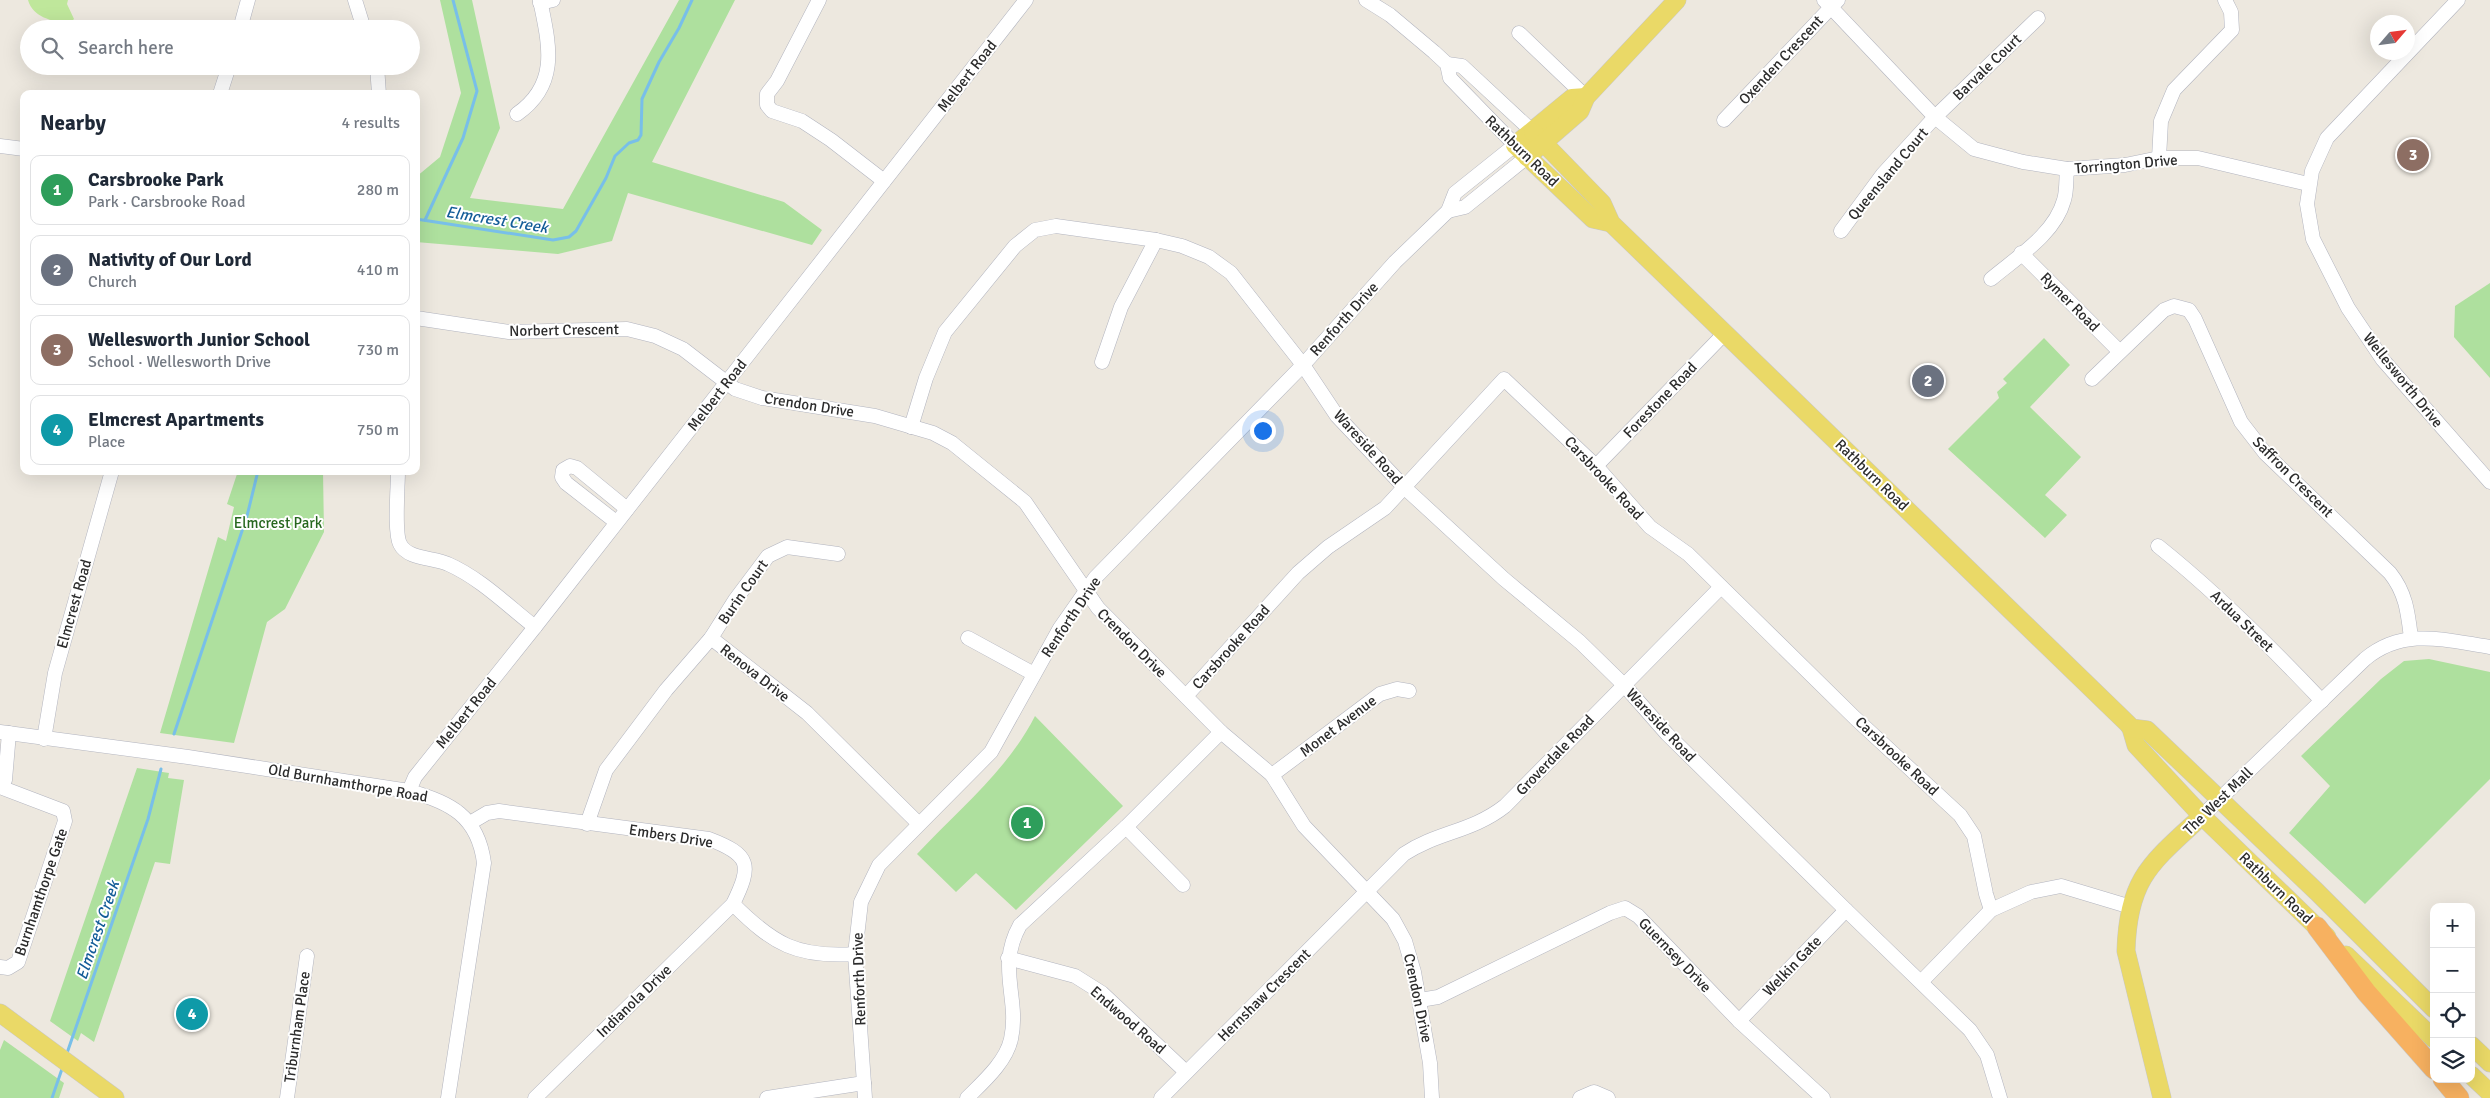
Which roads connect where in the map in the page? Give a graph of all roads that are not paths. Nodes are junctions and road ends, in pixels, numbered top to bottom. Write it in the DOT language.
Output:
graph roads {
  1 [pos="248,0"];
  2 [pos="355,0"];
  3 [pos="819,0"];
  4 [pos="1026,0"];
  5 [pos="1366,0"];
  6 [pos="1677,0"];
  7 [pos="2225,0"];
  8 [pos="2458,0"];
  9 [pos="544,1"];
  10 [pos="1831,2"];
  11 [pos="2038,18"];
  12 [pos="242,20"];
  13 [pos="361,20"];
  14 [pos="1519,33"];
  15 [pos="1447,64"];
  16 [pos="225,75"];
  17 [pos="378,75"];
  18 [pos="221,90"];
  19 [pos="379,90"];
  20 [pos="1586,97"];
  21 [pos="517,114"];
  22 [pos="1935,117"];
  23 [pos="1724,120"];
  24 [pos="1538,138"];
  25 [pos="0,146"];
  26 [pos="20,148"];
  27 [pos="1521,151"];
  28 [pos="2160,158"];
  29 [pos="2067,169"];
  30 [pos="884,182"];
  31 [pos="2308,184"];
  32 [pos="1611,224"];
  33 [pos="1841,230"];
  34 [pos="1156,240"];
  35 [pos="2021,253"];
  36 [pos="1991,279"];
  37 [pos="420,319"];
  38 [pos="1724,334"];
  39 [pos="2120,351"];
  40 [pos="1102,362"];
  41 [pos="1303,365"];
  42 [pos="2092,379"];
  43 [pos="727,383"];
  44 [pos="911,427"];
  45 [pos="1596,466"];
  46 [pos="111,475"];
  47 [pos="398,475"];
  48 [pos="2490,482"];
  49 [pos="1405,488"];
  50 [pos="627,509"];
  51 [pos="616,522"];
  52 [pos="2158,546"];
  53 [pos="838,554"];
  54 [pos="1721,587"];
  55 [pos="1085,592"];
  56 [pos="535,627"];
  57 [pos="711,638"];
  58 [pos="968,638"];
  59 [pos="2410,638"];
  60 [pos="2490,647"];
  61 [pos="1034,674"];
  62 [pos="1624,685"];
  63 [pos="1409,691"];
  64 [pos="1186,696"];
  65 [pos="2322,701"];
  66 [pos="2131,728"];
  67 [pos="1221,732"];
  68 [pos="4,733"];
  69 [pos="44,739"];
  70 [pos="1272,775"];
  71 [pos="0,787"];
  72 [pos="409,790"];
  73 [pos="2219,800"];
  74 [pos="2202,816"];
  75 [pos="470,823"];
  76 [pos="588,824"];
  77 [pos="918,824"];
  78 [pos="1126,827"];
  79 [pos="1183,885"];
  80 [pos="1368,892"];
  81 [pos="733,904"];
  82 [pos="2130,907"];
  83 [pos="1846,910"];
  84 [pos="1991,910"];
  85 [pos="2317,927"];
  86 [pos="855,954"];
  87 [pos="307,956"];
  88 [pos="1008,958"];
  89 [pos="0,967"];
  90 [pos="1922,981"];
  91 [pos="1420,1000"];
  92 [pos="2430,1004"];
  93 [pos="0,1013"];
  94 [pos="1739,1021"];
  95 [pos="2433,1038"];
  96 [pos="2475,1049"];
  97 [pos="2490,1063"];
  98 [pos="2430,1064"];
  99 [pos="1186,1072"];
  100 [pos="2475,1079"];
  101 [pos="2446,1083"];
  102 [pos="864,1084"];
  103 [pos="2490,1093"];
  104 [pos="115,1098"];
  105 [pos="287,1098"];
  106 [pos="448,1098"];
  107 [pos="535,1098"];
  108 [pos="767,1098"];
  109 [pos="865,1098"];
  110 [pos="967,1098"];
  111 [pos="1161,1098"];
  112 [pos="1432,1098"];
  113 [pos="1580,1098"];
  114 [pos="1608,1098"];
  115 [pos="1823,1098"];
  116 [pos="2000,1098"];
  117 [pos="2162,1098"];
  118 [pos="2459,1098"];
  1 -- 12 [label="street"];
  2 -- 13 [label="street"];
  3 -- 30 [label="street"];
  4 -- 30 [label="street, Melbert Road"];
  5 -- 15 [label="street, Rathburn Road"];
  6 -- 20 [label="main road, Renforth Drive"];
  7 -- 28 [label="street"];
  8 -- 31 [label="street, Wellesworth Drive"];
  9 -- 21 [label="street"];
  10 -- 22 [label="street, Torrington Drive"];
  10 -- 23 [label="street, Oxenden Crescent"];
  11 -- 22 [label="street, Barvale Court"];
  14 -- 20 [label="street"];
  15 -- 24 [label="street, Rathburn Road"];
  15 -- 27 [label="street, Rathburn Road"];
  16 -- 18 [label="street"];
  17 -- 19 [label="street"];
  20 -- 24 [label="main road, Renforth Drive"];
  22 -- 29 [label="street, Torrington Drive"];
  22 -- 33 [label="street, Queensland Court"];
  24 -- 27 [label="main road, Renforth Drive"];
  24 -- 32 [label="main road, Rathburn Road"];
  25 -- 26 [label="street"];
  27 -- 32 [label="main road, Rathburn Road"];
  27 -- 41 [label="street, Renforth Drive"];
  28 -- 29 [label="street, Torrington Drive"];
  28 -- 31 [label="street, Torrington Drive"];
  29 -- 35 [label="street"];
  30 -- 43 [label="street, Melbert Road"];
  31 -- 48 [label="street, Wellesworth Drive"];
  32 -- 38 [label="main road, Rathburn Road"];
  34 -- 40 [label="street"];
  34 -- 41 [label="street, Wareside Road"];
  34 -- 44 [label="street, Wareside Road"];
  35 -- 36 [label="street"];
  35 -- 39 [label="street, Rymer Road"];
  37 -- 43 [label="street, Norbert Crescent"];
  38 -- 45 [label="street, Forestone Road"];
  38 -- 66 [label="main road, Rathburn Road"];
  39 -- 42 [label="street, Saffron Crescent"];
  39 -- 59 [label="street, Saffron Crescent"];
  41 -- 49 [label="street, Wareside Road"];
  41 -- 55 [label="street, Renforth Drive"];
  43 -- 44 [label="street, Crendon Drive"];
  43 -- 50 [label="street, Melbert Road"];
  44 -- 55 [label="street, Crendon Drive"];
  45 -- 49 [label="street, Carsbrooke Road"];
  45 -- 54 [label="street, Carsbrooke Road"];
  46 -- 69 [label="street, Elmcrest Road"];
  47 -- 56 [label="street"];
  49 -- 62 [label="street, Wareside Road"];
  49 -- 64 [label="street, Carsbrooke Road"];
  50 -- 51 [label="street, Melbert Road"];
  50 -- 51 [label="street"];
  51 -- 56 [label="street, Melbert Road"];
  52 -- 65 [label="street, Ardua Street"];
  53 -- 57 [label="street, Burin Court"];
  54 -- 62 [label="street, Groverdale Road"];
  54 -- 84 [label="street, Carsbrooke Road"];
  55 -- 61 [label="street, Renforth Drive"];
  55 -- 64 [label="street, Crendon Drive"];
  56 -- 72 [label="street, Melbert Road"];
  57 -- 76 [label="street, Renova Drive"];
  57 -- 77 [label="street, Renova Drive"];
  58 -- 61 [label="street"];
  59 -- 60 [label="street, The West Mall"];
  59 -- 65 [label="street, The West Mall"];
  61 -- 77 [label="street, Renforth Drive"];
  62 -- 80 [label="street, Groverdale Road"];
  62 -- 83 [label="street, Wareside Road"];
  63 -- 70 [label="street, Monet Avenue"];
  64 -- 67 [label="street, Crendon Drive"];
  65 -- 73 [label="street, The West Mall"];
  66 -- 73 [label="main road, Rathburn Road"];
  66 -- 74 [label="main road, Rathburn Road"];
  67 -- 70 [label="street, Crendon Drive"];
  67 -- 78 [label="street"];
  68 -- 69 [label="street, Old Burnhamthorpe Road"];
  68 -- 71 [label="street, Burnhamthorpe Gate"];
  69 -- 72 [label="street, Old Burnhamthorpe Road"];
  70 -- 80 [label="street, Crendon Drive"];
  71 -- 89 [label="street, Burnhamthorpe Gate"];
  72 -- 75 [label="street, Old Burnhamthorpe Road"];
  73 -- 74 [label="street, The West Mall"];
  73 -- 92 [label="main road, Rathburn Road"];
  74 -- 82 [label="main road, The West Mall"];
  74 -- 85 [label="main road, Rathburn Road"];
  75 -- 76 [label="street, Embers Drive"];
  75 -- 106 [label="street, Old Burnhamthorpe Road"];
  76 -- 81 [label="street, Embers Drive"];
  77 -- 86 [label="street, Renforth Drive"];
  78 -- 79 [label="street"];
  78 -- 88 [label="street"];
  80 -- 91 [label="street, Crendon Drive"];
  80 -- 99 [label="street, Hernshaw Crescent"];
  81 -- 86 [label="street"];
  81 -- 107 [label="street, Indianola Drive"];
  82 -- 84 [label="street"];
  82 -- 117 [label="main road, The West Mall"];
  83 -- 90 [label="street, Wareside Road"];
  83 -- 94 [label="street, Welkin Gate"];
  84 -- 90 [label="street"];
  85 -- 95 [label="main road, Rathburn Road"];
  85 -- 98 [label="highway"];
  86 -- 102 [label="street, Renforth Drive"];
  87 -- 105 [label="street, Triburnham Place"];
  88 -- 99 [label="street, Endwood Road"];
  88 -- 110 [label="street"];
  90 -- 116 [label="street, Wareside Road"];
  91 -- 94 [label="street, Guernsey Drive"];
  91 -- 112 [label="street, Crendon Drive"];
  93 -- 104 [label="main road"];
  94 -- 115 [label="street, Guernsey Drive"];
  96 -- 97 [label="main road"];
  99 -- 111 [label="street, Hernshaw Crescent"];
  100 -- 103 [label="main road"];
  101 -- 118 [label="highway"];
  102 -- 108 [label="street"];
  102 -- 109 [label="street, Renforth Drive"];
  113 -- 114 [label="street"];
}
